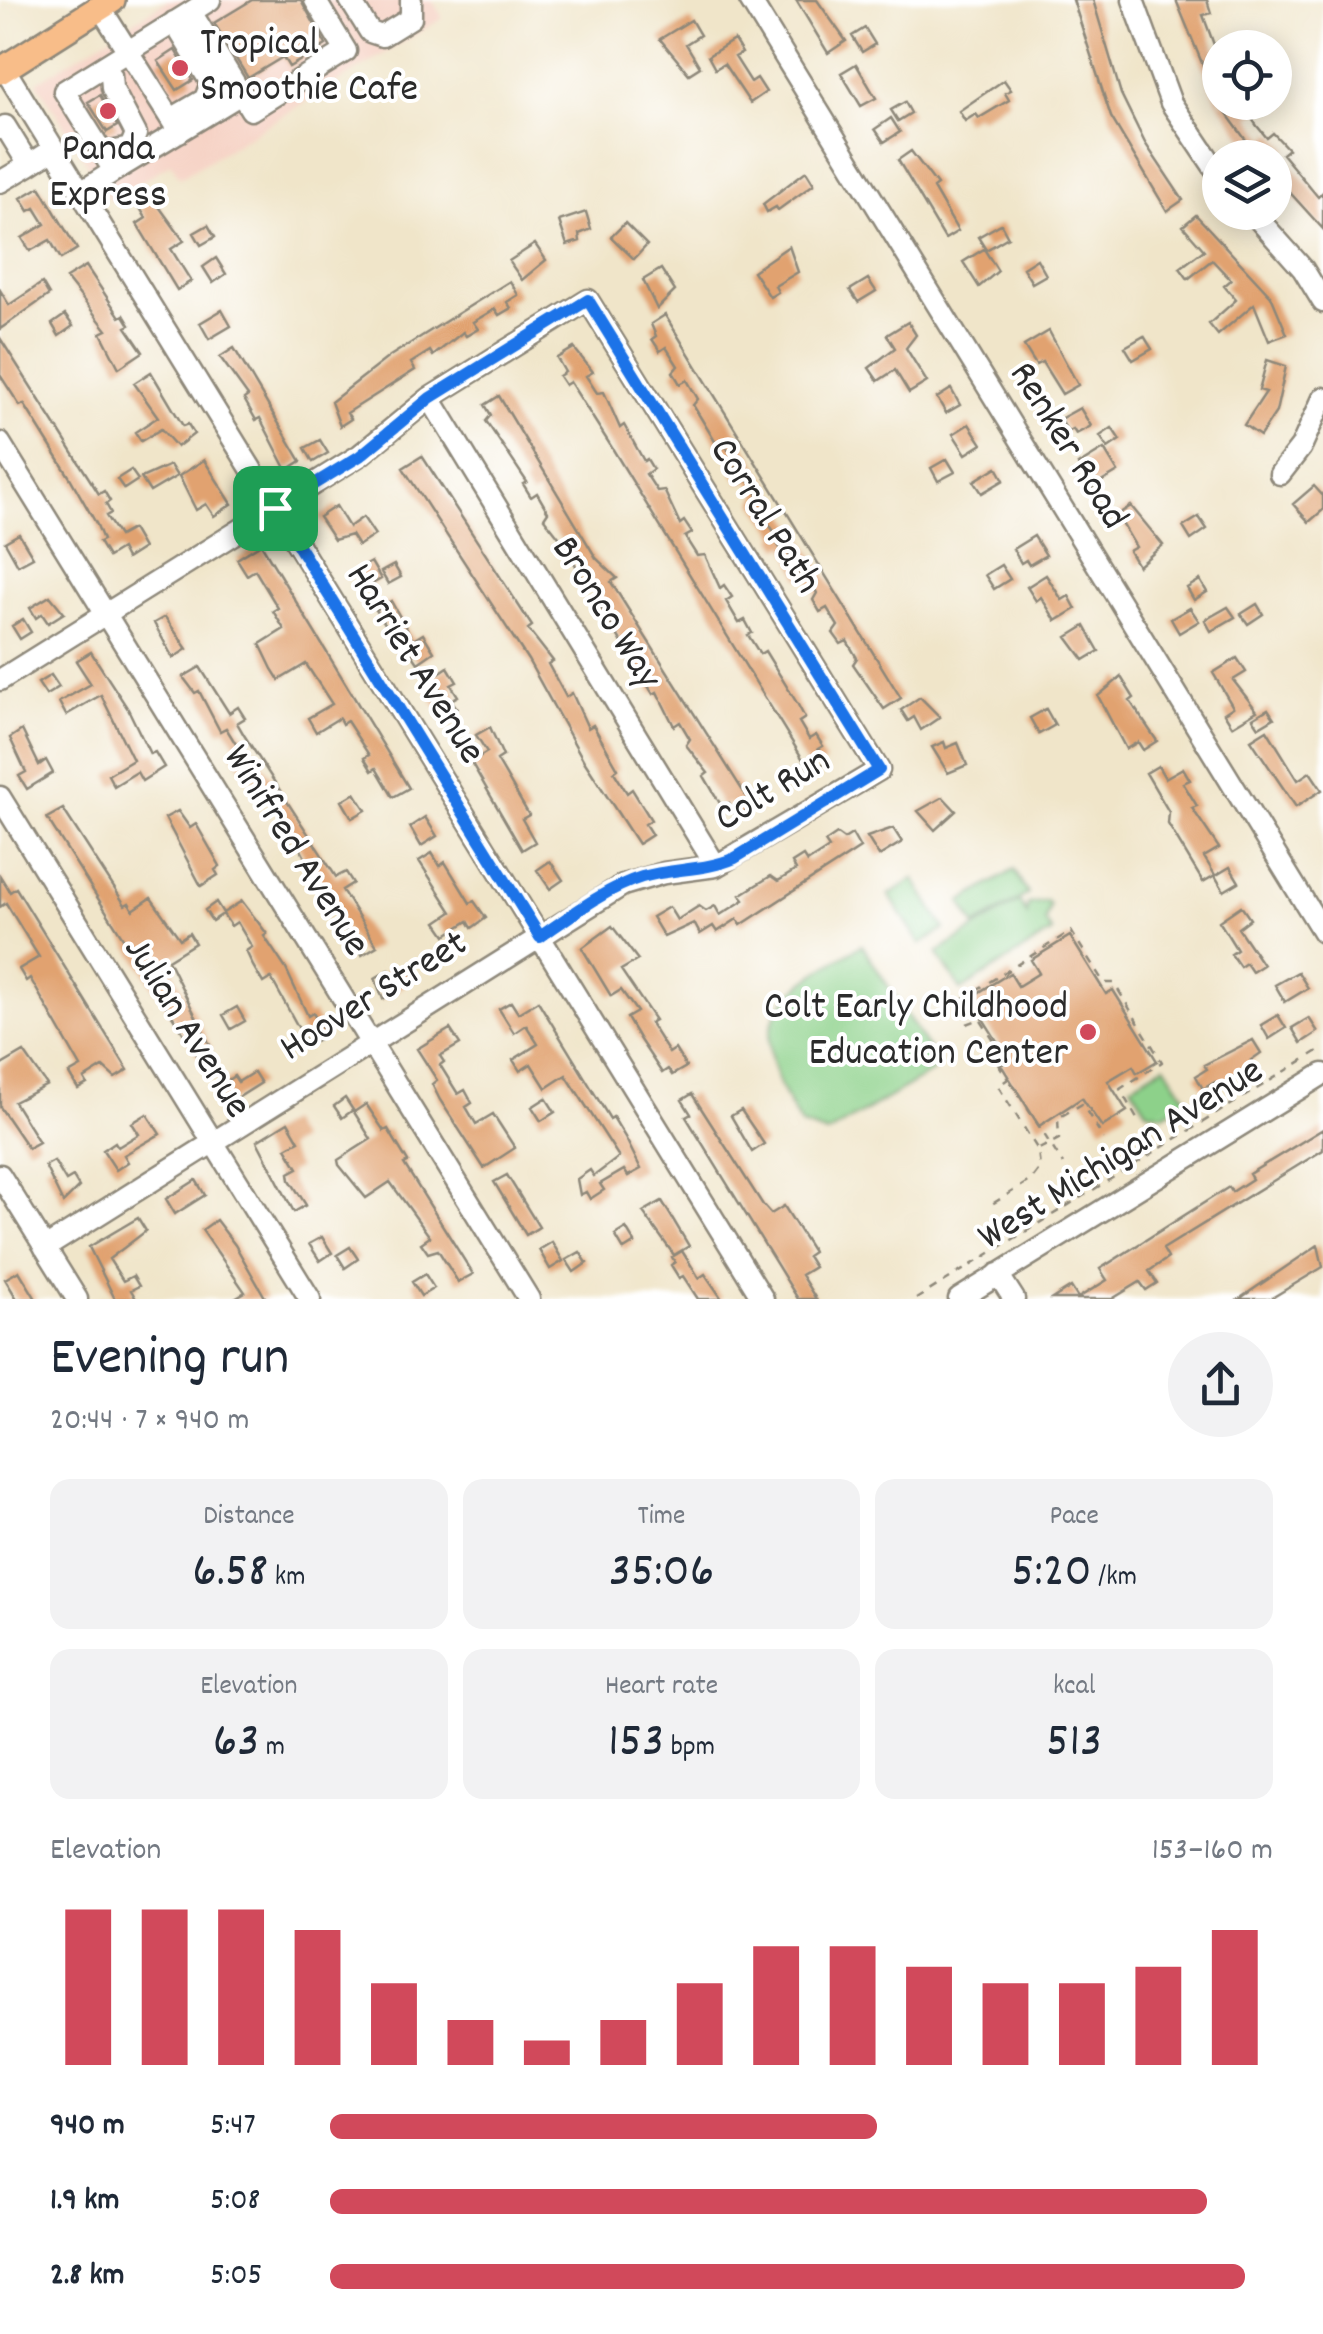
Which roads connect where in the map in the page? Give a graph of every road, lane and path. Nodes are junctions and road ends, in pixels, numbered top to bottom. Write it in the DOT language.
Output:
graph roads {
  1 [pos="210,0"];
  2 [pos="315,0"];
  3 [pos="350,0"];
  4 [pos="411,0"];
  5 [pos="750,0"];
  6 [pos="1133,0"];
  7 [pos="106,4"];
  8 [pos="182,17"];
  9 [pos="128,52"];
  10 [pos="2,69"];
  11 [pos="108,71"];
  12 [pos="242,94"];
  13 [pos="175,125"];
  14 [pos="0,128"];
  15 [pos="155,146"];
  16 [pos="54,149"];
  17 [pos="1202,150"];
  18 [pos="110,163"];
  19 [pos="29,165"];
  20 [pos="0,182"];
  21 [pos="80,192"];
  22 [pos="1268,230"];
  23 [pos="1323,302"];
  24 [pos="430,398"];
  25 [pos="1321,412"];
  26 [pos="0,443"];
  27 [pos="1280,474"];
  28 [pos="275,508"];
  29 [pos="106,614"];
  30 [pos="0,680"];
  31 [pos="879,770"];
  32 [pos="0,796"];
  33 [pos="716,866"];
  34 [pos="1323,932"];
  35 [pos="540,937"];
  36 [pos="962,999"];
  37 [pos="967,1024"];
  38 [pos="370,1043"];
  39 [pos="1323,1048"];
  40 [pos="1323,1074"];
  41 [pos="1008,1079"];
  42 [pos="1138,1119"];
  43 [pos="1104,1139"];
  44 [pos="212,1142"];
  45 [pos="1050,1144"];
  46 [pos="1038,1150"];
  47 [pos="1063,1164"];
  48 [pos="0,1175"];
  49 [pos="992,1204"];
  50 [pos="45,1248"];
  51 [pos="998,1274"];
  52 [pos="77,1299"];
  53 [pos="310,1299"];
  54 [pos="528,1299"];
  55 [pos="763,1299"];
  56 [pos="916,1299"];
  57 [pos="959,1299"];
  58 [pos="1014,1299"];
  1 -- 8 [label="street"];
  2 -- 12 [label="street"];
  3 -- 4 [label="street"];
  5 -- 34 [label="street, Renker Road"];
  6 -- 17 [label="street"];
  7 -- 9 [label="street"];
  7 -- 10 [label="main road"];
  8 -- 9 [label="street"];
  8 -- 12 [label="street"];
  8 -- 13 [label="street"];
  9 -- 11 [label="street"];
  9 -- 13 [label="street"];
  10 -- 16 [label="street, Harriet Avenue"];
  11 -- 15 [label="street"];
  11 -- 18 [label="street"];
  11 -- 18 [label="street"];
  12 -- 13 [label="street"];
  13 -- 15 [label="street"];
  14 -- 19 [label="street"];
  15 -- 18 [label="street"];
  16 -- 19 [label="street"];
  16 -- 21 [label="street, Harriet Avenue"];
  18 -- 21 [label="street"];
  19 -- 20 [label="street"];
  21 -- 28 [label="street, Harriet Avenue"];
  22 -- 23 [label="street"];
  24 -- 28 [label="street"];
  24 -- 31 [label="street, Corral Path"];
  24 -- 33 [label="street, Bronco Way"];
  25 -- 27 [label="street"];
  26 -- 29 [label="street, Winifred Avenue"];
  28 -- 29 [label="street"];
  28 -- 35 [label="street, Harriet Avenue"];
  29 -- 30 [label="street"];
  29 -- 38 [label="street, Winifred Avenue"];
  31 -- 33 [label="street, Colt Run"];
  32 -- 44 [label="street, Julian Avenue"];
  33 -- 35 [label="street, Colt Run"];
  35 -- 38 [label="street, Hoover Street"];
  35 -- 55 [label="street, Harriet Avenue"];
  36 -- 42 [label="path"];
  37 -- 41 [label="path"];
  38 -- 44 [label="street, Hoover Street"];
  38 -- 54 [label="street, Winifred Avenue"];
  39 -- 56 [label="path"];
  40 -- 51 [label="street, West Michigan Avenue"];
  41 -- 45 [label="path"];
  41 -- 46 [label="path"];
  43 -- 45 [label="path"];
  44 -- 50 [label="street, Hoover Street"];
  44 -- 53 [label="street, Julian Avenue"];
  45 -- 46 [label="path"];
  45 -- 47 [label="path"];
  46 -- 49 [label="path"];
  48 -- 50 [label="street"];
  50 -- 52 [label="street"];
  51 -- 57 [label="street, West Michigan Avenue"];
  51 -- 58 [label="street"];
}
